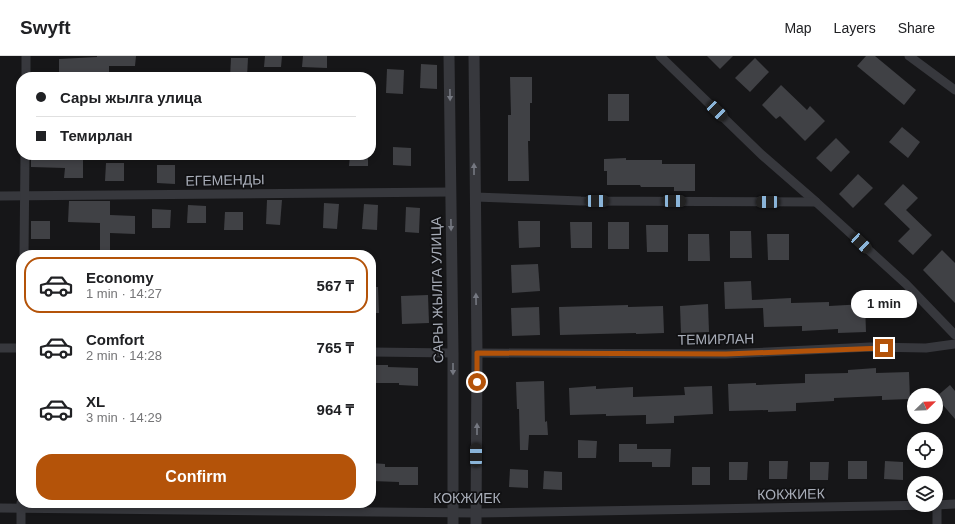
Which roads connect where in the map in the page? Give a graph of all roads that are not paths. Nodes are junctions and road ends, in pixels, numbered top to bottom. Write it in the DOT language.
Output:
graph roads {
  1 [pos="26,56"];
  2 [pos="449,56"];
  3 [pos="474,56"];
  4 [pos="660,56"];
  5 [pos="909,56"];
  6 [pos="26,72"];
  7 [pos="955,90"];
  8 [pos="25,160"];
  9 [pos="451,192"];
  10 [pos="0,196"];
  11 [pos="25,196"];
  12 [pos="475,197"];
  13 [pos="816,202"];
  14 [pos="24,250"];
  15 [pos="955,335"];
  16 [pos="955,344"];
  17 [pos="0,348"];
  18 [pos="16,348"];
  19 [pos="376,352"];
  20 [pos="453,353"];
  21 [pos="477,353"];
  22 [pos="955,504"];
  23 [pos="943,505"];
  24 [pos="16,506"];
  25 [pos="907,506"];
  26 [pos="0,508"];
  27 [pos="21,508"];
  28 [pos="144,508"];
  29 [pos="936,512"];
  30 [pos="452,513"];
  31 [pos="476,518"];
  32 [pos="21,524"];
  33 [pos="453,524"];
  34 [pos="937,524"];
  1 -- 6 [label="street"];
  2 -- 9 [label="street, САРЫ ЖЫЛГА УЛИЦА, one-way"];
  12 -- 3 [label="street, one-way"];
  4 -- 13 [label="street"];
  5 -- 7 [label="street"];
  8 -- 11 [label="street"];
  9 -- 11 [label="street, ЕГЕМЕНДЫ"];
  9 -- 20 [label="street, САРЫ ЖЫЛГА УЛИЦА, one-way"];
  10 -- 11 [label="street, ЕГЕМЕНДЫ"];
  11 -- 14 [label="street"];
  12 -- 13 [label="street"];
  21 -- 12 [label="street, one-way"];
  13 -- 15 [label="street"];
  16 -- 21 [label="street, ТЕМИРЛАН"];
  17 -- 18 [label="street"];
  19 -- 20 [label="street"];
  20 -- 30 [label="street, САРЫ ЖЫЛГА УЛИЦА, one-way"];
  31 -- 21 [label="street, one-way"];
  22 -- 23 [label="street, КОКЖИЕК"];
  24 -- 26 [label="street, КОКЖИЕК"];
  25 -- 31 [label="street, КОКЖИЕК"];
  27 -- 32 [label="street"];
  28 -- 30 [label="street, КОКЖИЕК"];
  29 -- 34 [label="street"];
  30 -- 31 [label="street, КОКЖИЕК"];
  30 -- 33 [label="street, САРЫ ЖЫЛГА УЛИЦА"];
}
